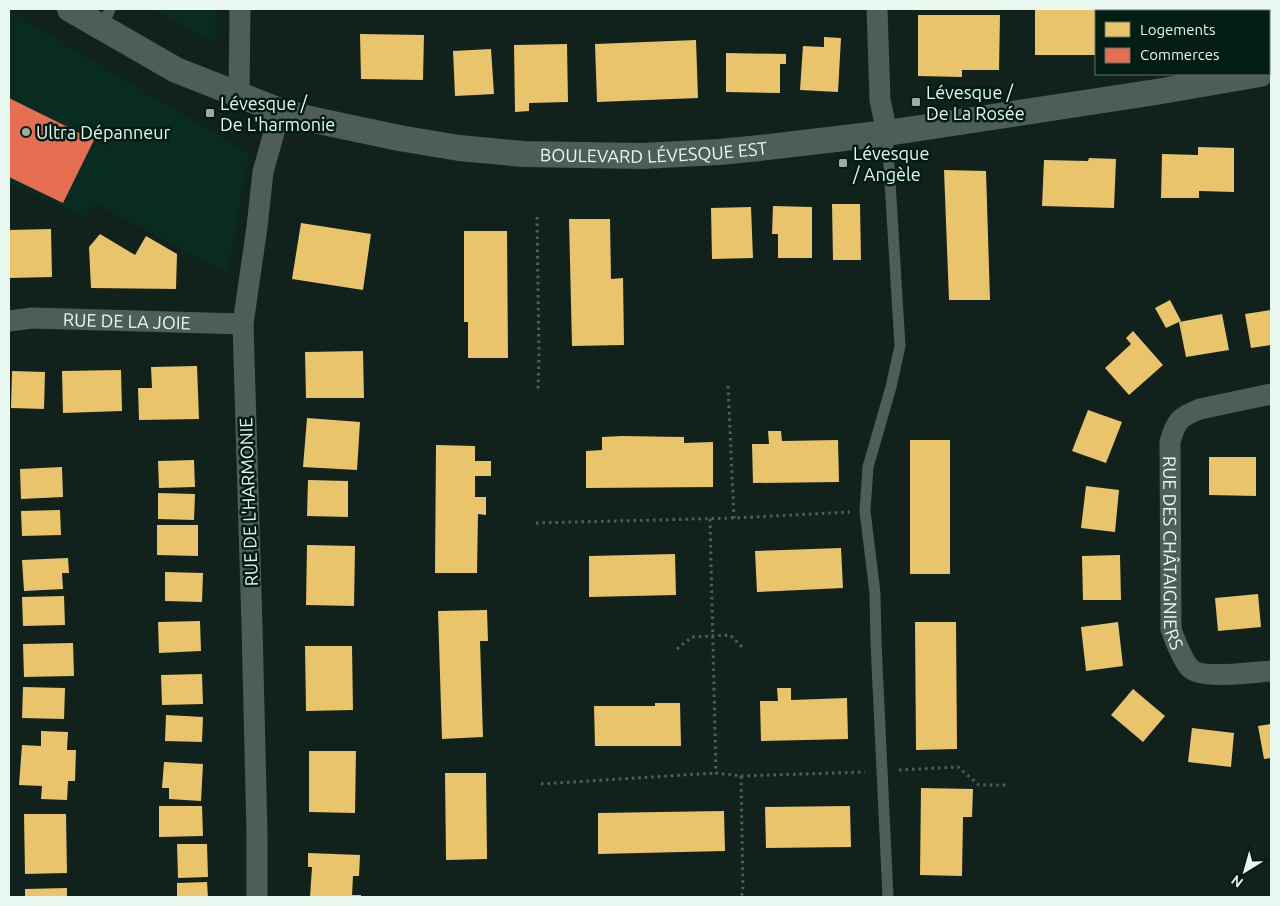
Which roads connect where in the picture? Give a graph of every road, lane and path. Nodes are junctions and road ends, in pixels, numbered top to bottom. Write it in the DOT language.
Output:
graph roads {
  1 [pos="70,9"];
  2 [pos="240,9"];
  3 [pos="877,9"];
  4 [pos="106,18"];
  5 [pos="1254,75"];
  6 [pos="239,96"];
  7 [pos="280,110"];
  8 [pos="887,133"];
  9 [pos="537,217"];
  10 [pos="9,321"];
  11 [pos="243,324"];
  12 [pos="728,386"];
  13 [pos="538,392"];
  14 [pos="1271,394"];
  15 [pos="865,511"];
  16 [pos="734,518"];
  17 [pos="710,519"];
  18 [pos="536,523"];
  19 [pos="713,635"];
  20 [pos="743,648"];
  21 [pos="677,649"];
  22 [pos="1271,671"];
  23 [pos="716,773"];
  24 [pos="541,784"];
  25 [pos="257,897"];
  26 [pos="742,897"];
  27 [pos="888,897"];
  1 -- 4 [label="street, BOULEVARD LÉVESQUE EST"];
  2 -- 6 [label="street"];
  3 -- 8 [label="street"];
  4 -- 6 [label="street, BOULEVARD LÉVESQUE EST"];
  5 -- 8 [label="street, BOULEVARD LÉVESQUE EST"];
  6 -- 7 [label="street, BOULEVARD LÉVESQUE EST"];
  7 -- 8 [label="street, BOULEVARD LÉVESQUE EST"];
  7 -- 11 [label="street, RUE DE L'HARMONIE"];
  8 -- 15 [label="lane"];
  9 -- 13 [label="path"];
  10 -- 11 [label="street, RUE DE LA JOIE"];
  11 -- 25 [label="street, RUE DE L'HARMONIE"];
  12 -- 16 [label="path"];
  14 -- 22 [label="street, RUE DES CHÂTAIGNIERS"];
  15 -- 16 [label="path"];
  15 -- 27 [label="lane"];
  16 -- 17 [label="path"];
  17 -- 18 [label="path"];
  17 -- 19 [label="path"];
  19 -- 20 [label="path"];
  19 -- 21 [label="path"];
  19 -- 23 [label="path"];
  23 -- 24 [label="path"];
  23 -- 26 [label="path"];
}
